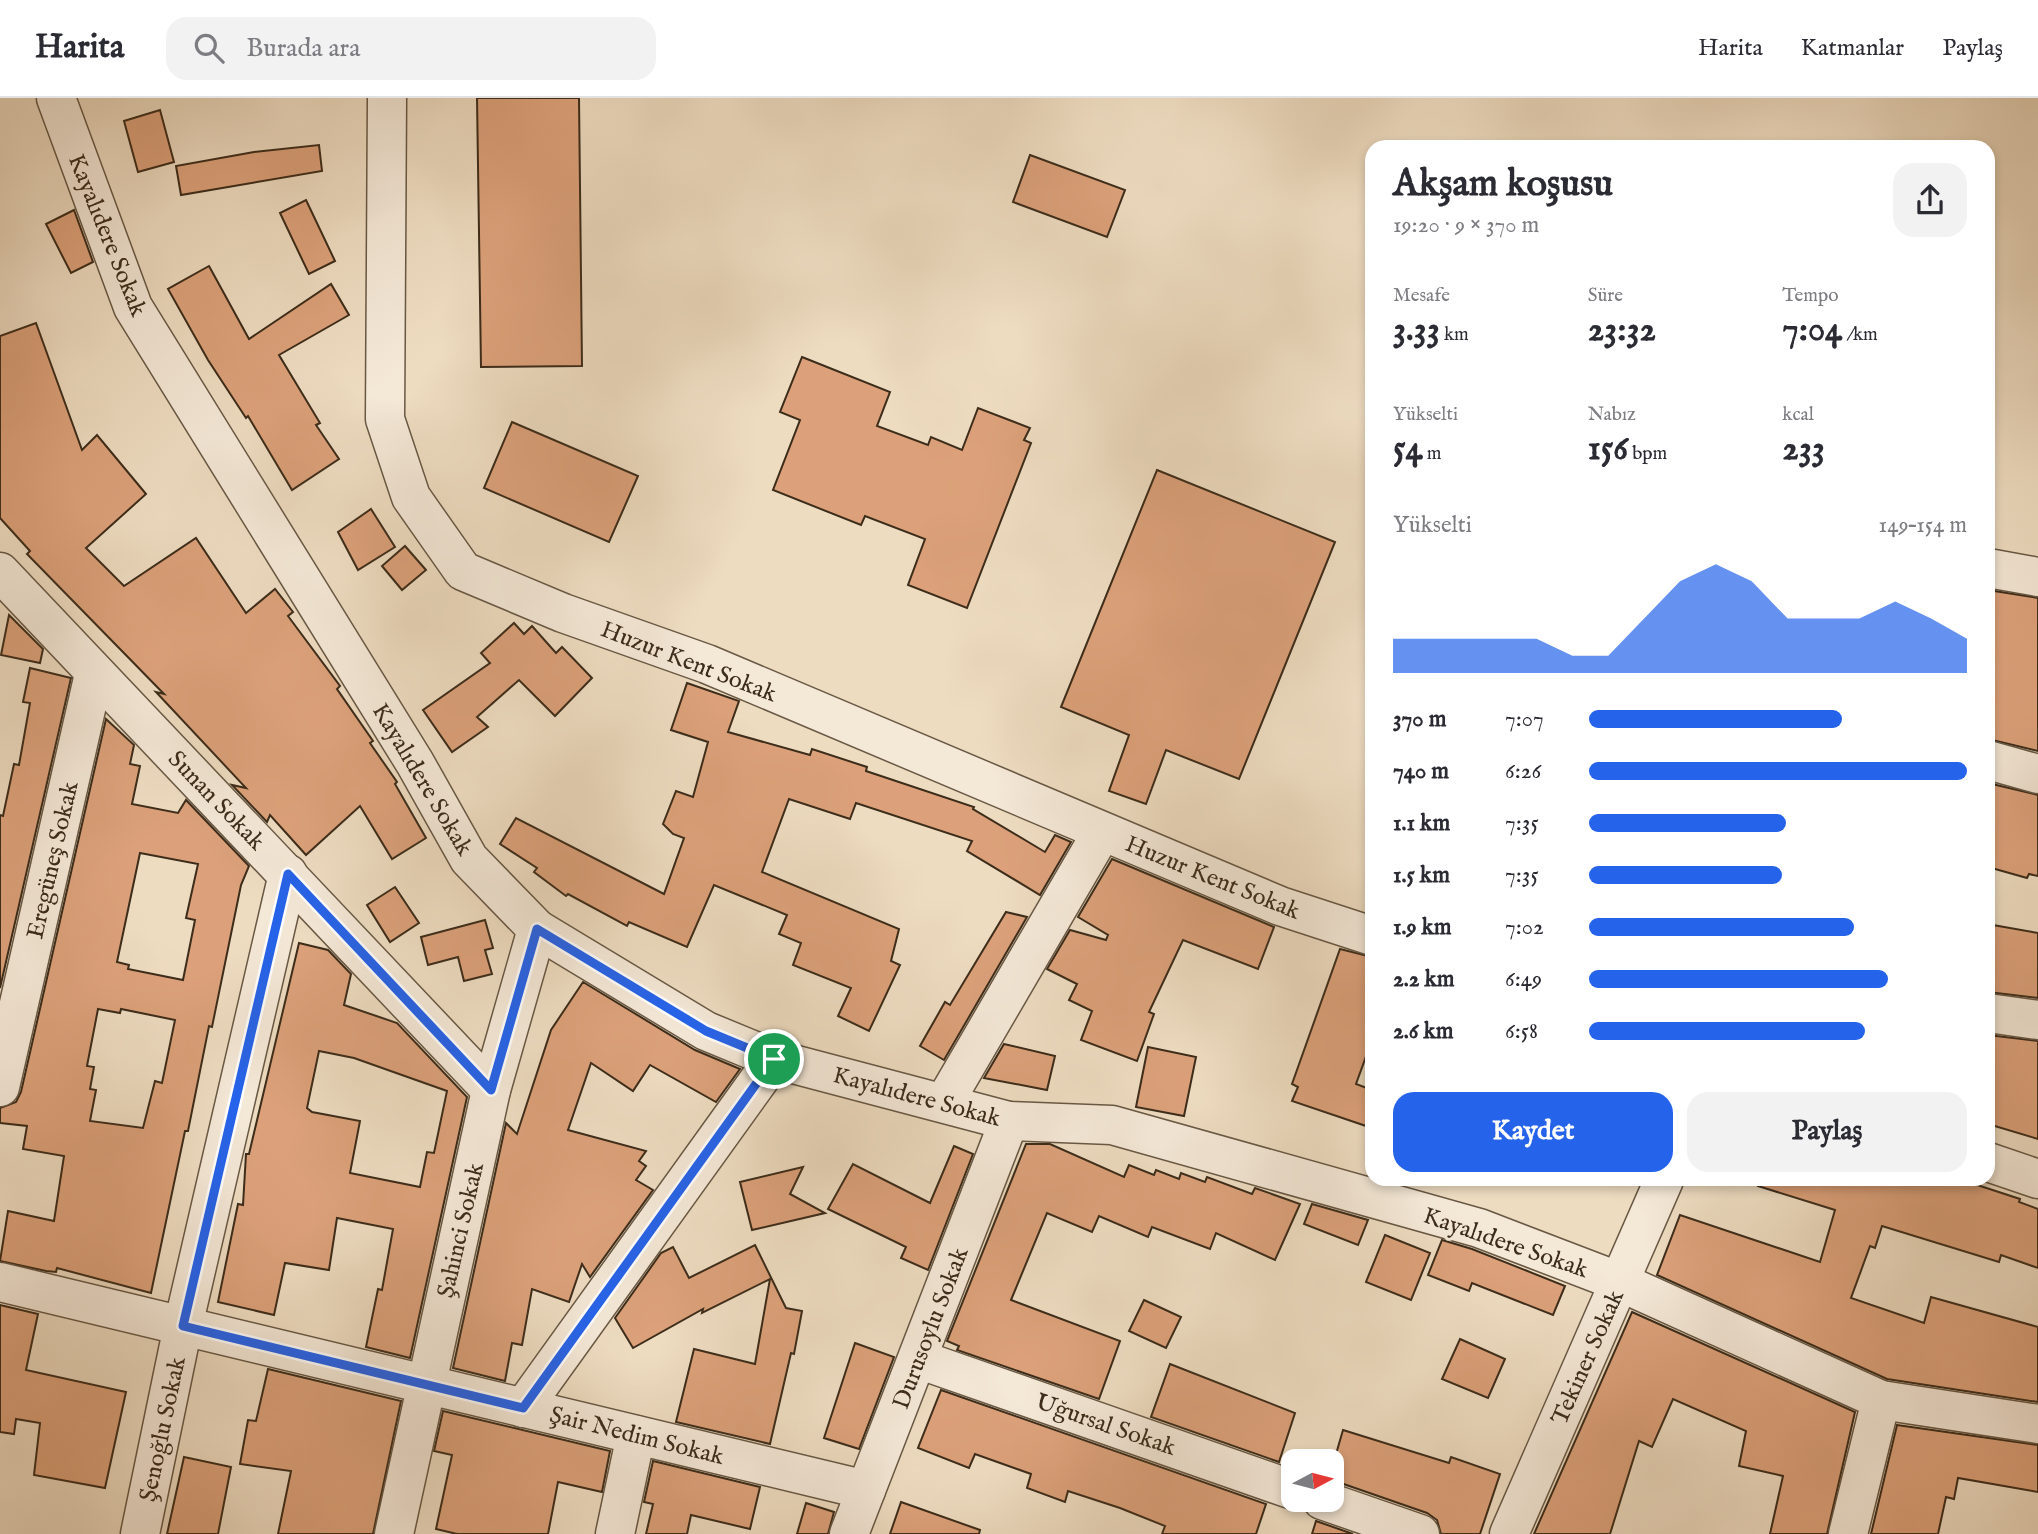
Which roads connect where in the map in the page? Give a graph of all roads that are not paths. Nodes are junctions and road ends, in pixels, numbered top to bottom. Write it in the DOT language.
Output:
graph roads {
  1 [pos="56,98"];
  2 [pos="387,98"];
  3 [pos="1995,569"];
  4 [pos="0,572"];
  5 [pos="2038,578"];
  6 [pos="94,674"];
  7 [pos="1995,762"];
  8 [pos="2038,774"];
  9 [pos="1102,832"];
  10 [pos="288,874"];
  11 [pos="537,929"];
  12 [pos="1365,934"];
  13 [pos="1995,1014"];
  14 [pos="2038,1020"];
  15 [pos="774,1059"];
  16 [pos="0,1087"];
  17 [pos="491,1090"];
  18 [pos="944,1103"];
  19 [pos="1009,1121"];
  20 [pos="1995,1164"];
  21 [pos="2038,1179"];
  22 [pos="1661,1186"];
  23 [pos="0,1282"];
  24 [pos="1620,1282"];
  25 [pos="183,1326"];
  26 [pos="918,1359"];
  27 [pos="425,1384"];
  28 [pos="1881,1400"];
  29 [pos="523,1408"];
  30 [pos="2038,1424"];
  31 [pos="636,1434"];
  32 [pos="1281,1486"];
  33 [pos="866,1490"];
  34 [pos="1344,1508"];
  35 [pos="140,1534"];
  36 [pos="394,1534"];
  37 [pos="615,1534"];
  38 [pos="849,1534"];
  39 [pos="1420,1534"];
  40 [pos="1509,1534"];
  41 [pos="1848,1534"];
  1 -- 11 [label="street, Kayalıdere Sokak"];
  2 -- 9 [label="street, Huzur Kent Sokak"];
  3 -- 5 [label="street"];
  4 -- 6 [label="street, Sunan Sokak"];
  6 -- 10 [label="street, Sunan Sokak"];
  6 -- 16 [label="street, Eregüneş Sokak"];
  7 -- 8 [label="street"];
  9 -- 12 [label="street, Huzur Kent Sokak"];
  9 -- 18 [label="street"];
  10 -- 17 [label="street, Sunan Sokak"];
  10 -- 25 [label="street, Şenoğlu Sokak"];
  11 -- 15 [label="street, Kayalıdere Sokak"];
  11 -- 17 [label="street, Şahinci Sokak"];
  13 -- 14 [label="street"];
  15 -- 18 [label="street, Kayalıdere Sokak"];
  15 -- 29 [label="street"];
  17 -- 27 [label="street, Şahinci Sokak"];
  18 -- 19 [label="street, Kayalıdere Sokak"];
  19 -- 24 [label="street, Kayalıdere Sokak"];
  19 -- 26 [label="street, Durusoylu Sokak"];
  20 -- 21 [label="street"];
  22 -- 24 [label="street, Tekiner Sokak"];
  23 -- 25 [label="street, Şair Nedim Sokak"];
  24 -- 28 [label="street, Kayalıdere Sokak"];
  24 -- 40 [label="street, Tekiner Sokak"];
  25 -- 27 [label="street, Şair Nedim Sokak"];
  25 -- 35 [label="street, Şenoğlu Sokak"];
  26 -- 32 [label="street, Uğursal Sokak"];
  26 -- 33 [label="street, Durusoylu Sokak"];
  27 -- 29 [label="street, Şair Nedim Sokak"];
  27 -- 36 [label="street, Şahinci Sokak"];
  28 -- 30 [label="street, Kayalıdere Sokak"];
  28 -- 41 [label="street"];
  29 -- 31 [label="street, Şair Nedim Sokak"];
  31 -- 33 [label="street, Şair Nedim Sokak"];
  31 -- 37 [label="street"];
  33 -- 38 [label="street, Durusoylu Sokak"];
  34 -- 39 [label="street"];
}
